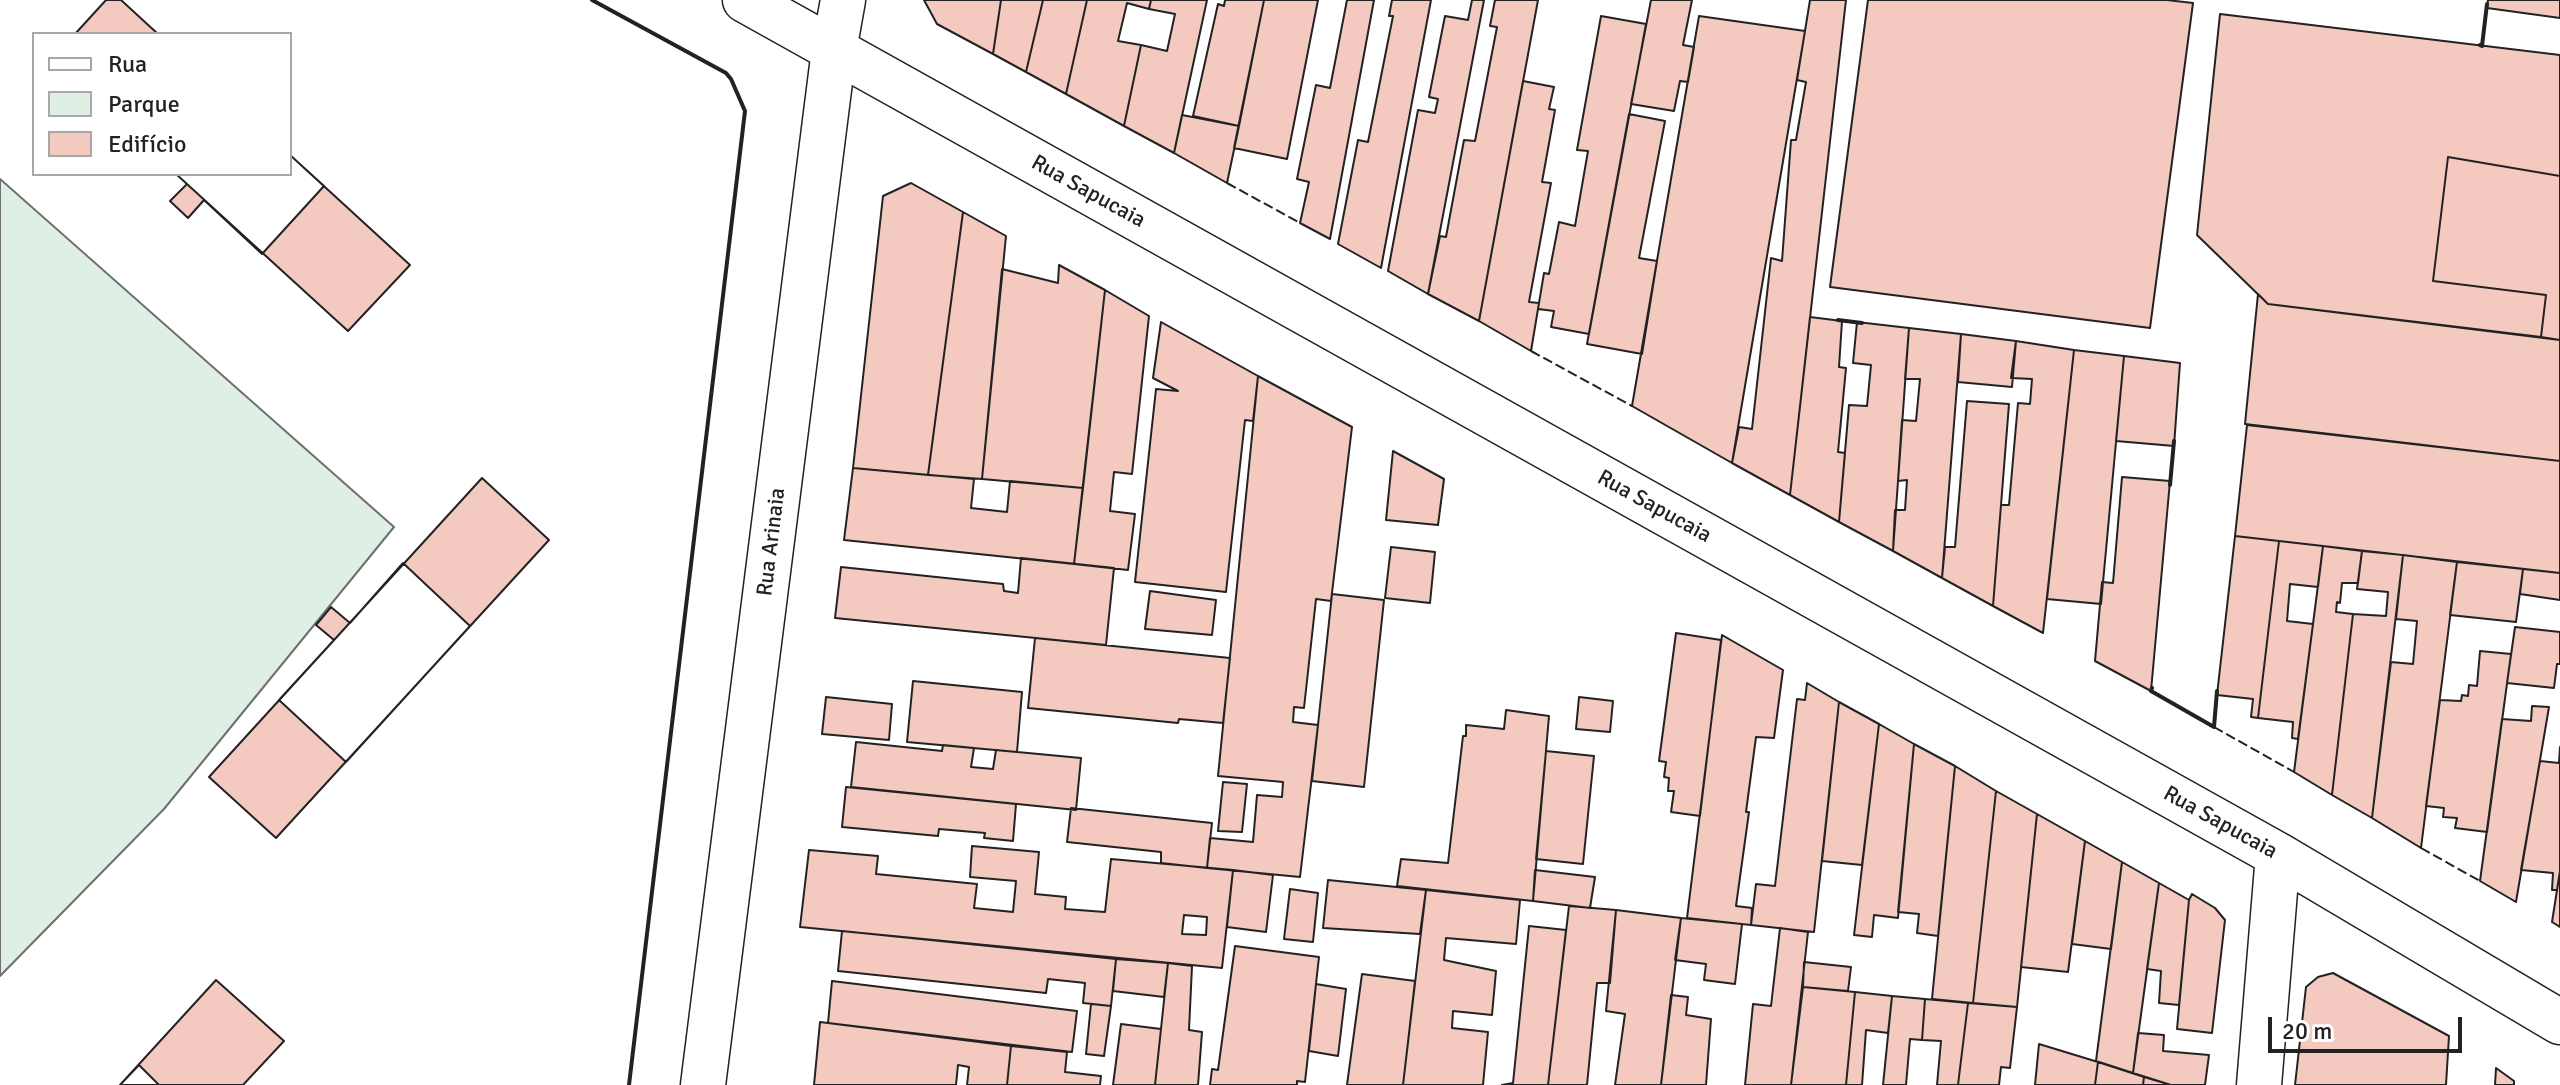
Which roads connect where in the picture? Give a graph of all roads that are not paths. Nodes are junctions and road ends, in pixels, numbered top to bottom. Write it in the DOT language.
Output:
graph roads {
  1 [pos="745,0"];
  2 [pos="843,0"];
  3 [pos="834,50"];
  4 [pos="2278,855"];
  5 [pos="2560,1022"];
  6 [pos="703,1085"];
  7 [pos="2259,1085"];
  1 -- 3 [label="street, Rua Sapucaia"];
  2 -- 3 [label="street, Rua Arinaia"];
  3 -- 4 [label="street, Rua Sapucaia"];
  3 -- 6 [label="street, Rua Arinaia"];
  4 -- 5 [label="street, Rua Sapucaia"];
  4 -- 7 [label="street"];
}
